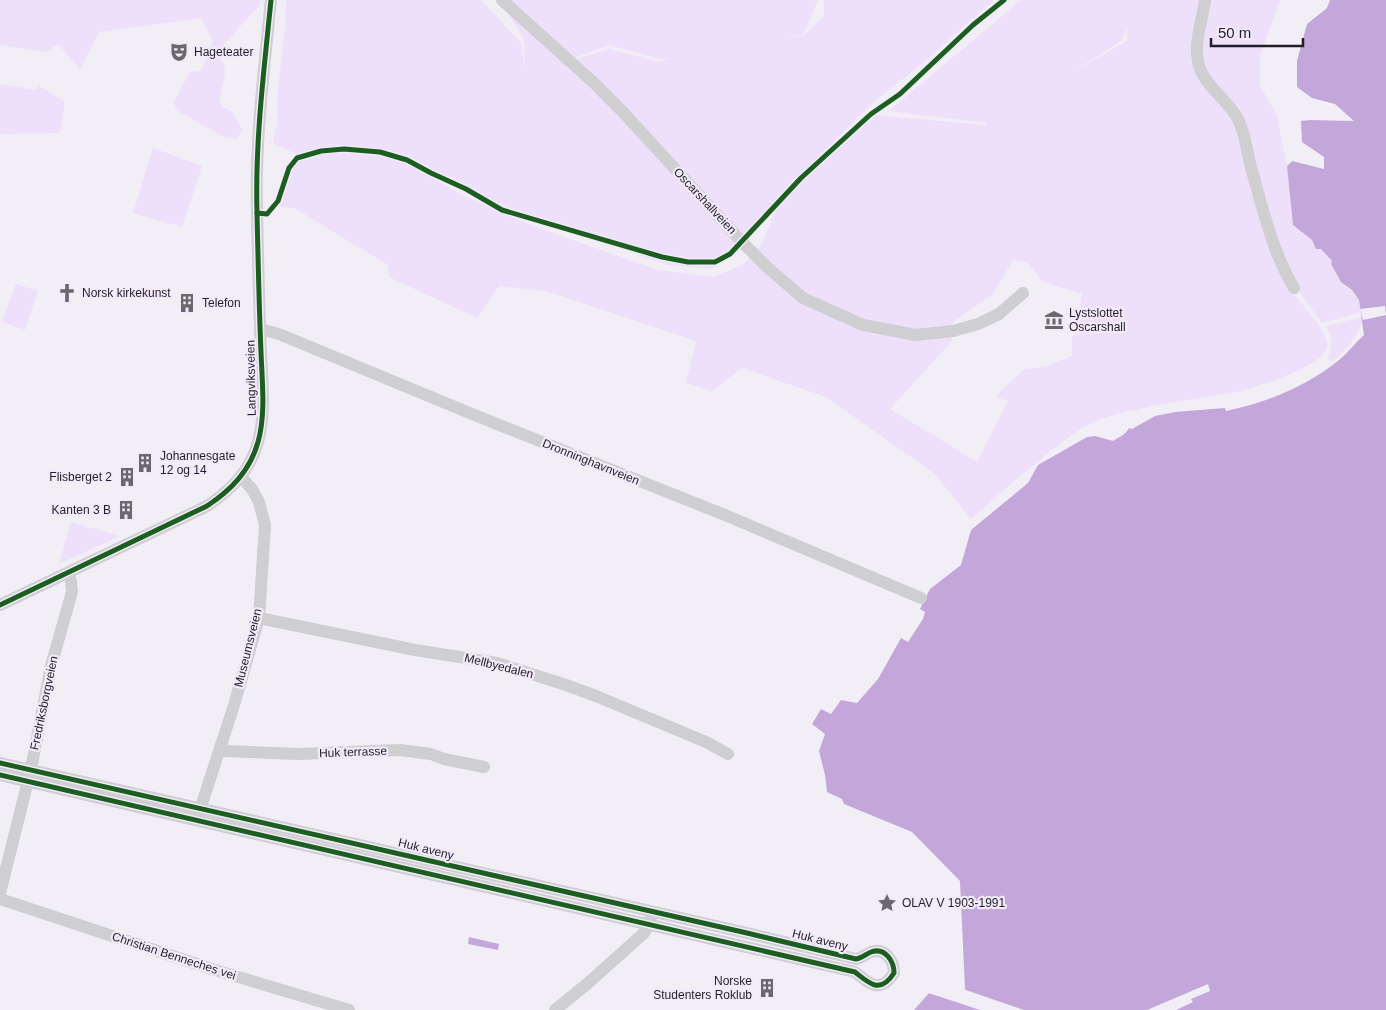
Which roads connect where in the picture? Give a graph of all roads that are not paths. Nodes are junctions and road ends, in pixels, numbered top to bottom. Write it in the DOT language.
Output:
graph roads {
  1 [pos="271,0"];
  2 [pos="502,0"];
  3 [pos="1204,0"];
  4 [pos="1294,288"];
  5 [pos="1023,292"];
  6 [pos="260,329"];
  7 [pos="241,477"];
  8 [pos="68,572"];
  9 [pos="922,598"];
  10 [pos="0,605"];
  11 [pos="259,618"];
  12 [pos="220,750"];
  13 [pos="728,754"];
  14 [pos="0,763"];
  15 [pos="484,767"];
  16 [pos="0,775"];
  17 [pos="29,775"];
  18 [pos="198,814"];
  19 [pos="268,830"];
  20 [pos="337,839"];
  21 [pos="334,852"];
  22 [pos="412,856"];
  23 [pos="409,870"];
  24 [pos="490,875"];
  25 [pos="488,888"];
  26 [pos="0,893"];
  27 [pos="0,899"];
  28 [pos="575,900"];
  29 [pos="650,918"];
  30 [pos="747,933"];
  31 [pos="743,946"];
  32 [pos="349,1010"];
  33 [pos="555,1010"];
  1 -- 6 [label="street, Langviksveien"];
  2 -- 5 [label="street, Oscarshallveien"];
  3 -- 4 [label="street"];
  6 -- 7 [label="street, Langviksveien"];
  6 -- 9 [label="street, Dronninghavnveien"];
  7 -- 8 [label="street, Langviksveien"];
  7 -- 11 [label="street, Museumsveien"];
  8 -- 10 [label="street, Langviksveien"];
  8 -- 17 [label="street, Fredriksborgveien"];
  11 -- 12 [label="street, Museumsveien"];
  11 -- 13 [label="street, Mellbyedalen"];
  12 -- 15 [label="street, Huk terrasse"];
  12 -- 18 [label="street, Museumsveien"];
  14 -- 17 [label="street, Huk aveny"];
  16 -- 17 [label="street, Huk aveny"];
  17 -- 18 [label="street, Huk aveny"];
  17 -- 26 [label="street, Fredriksborgveien"];
  18 -- 19 [label="street, Huk aveny"];
  19 -- 20 [label="street, Huk aveny"];
  19 -- 21 [label="street, Huk aveny"];
  20 -- 21 [label="street"];
  20 -- 22 [label="street, Huk aveny"];
  21 -- 23 [label="street, Huk aveny"];
  22 -- 23 [label="street, Huk aveny"];
  22 -- 24 [label="street, Huk aveny"];
  23 -- 25 [label="street, Huk aveny"];
  24 -- 25 [label="street"];
  24 -- 28 [label="street, Huk aveny"];
  25 -- 28 [label="street, Huk aveny"];
  27 -- 32 [label="street, Christian Benneches vei"];
  28 -- 29 [label="street, Huk aveny"];
  29 -- 30 [label="street, Huk aveny"];
  29 -- 31 [label="street, Huk aveny"];
  29 -- 33 [label="street"];
  30 -- 31 [label="street"];
  30 -- 31 [label="street, Huk aveny"];
}
